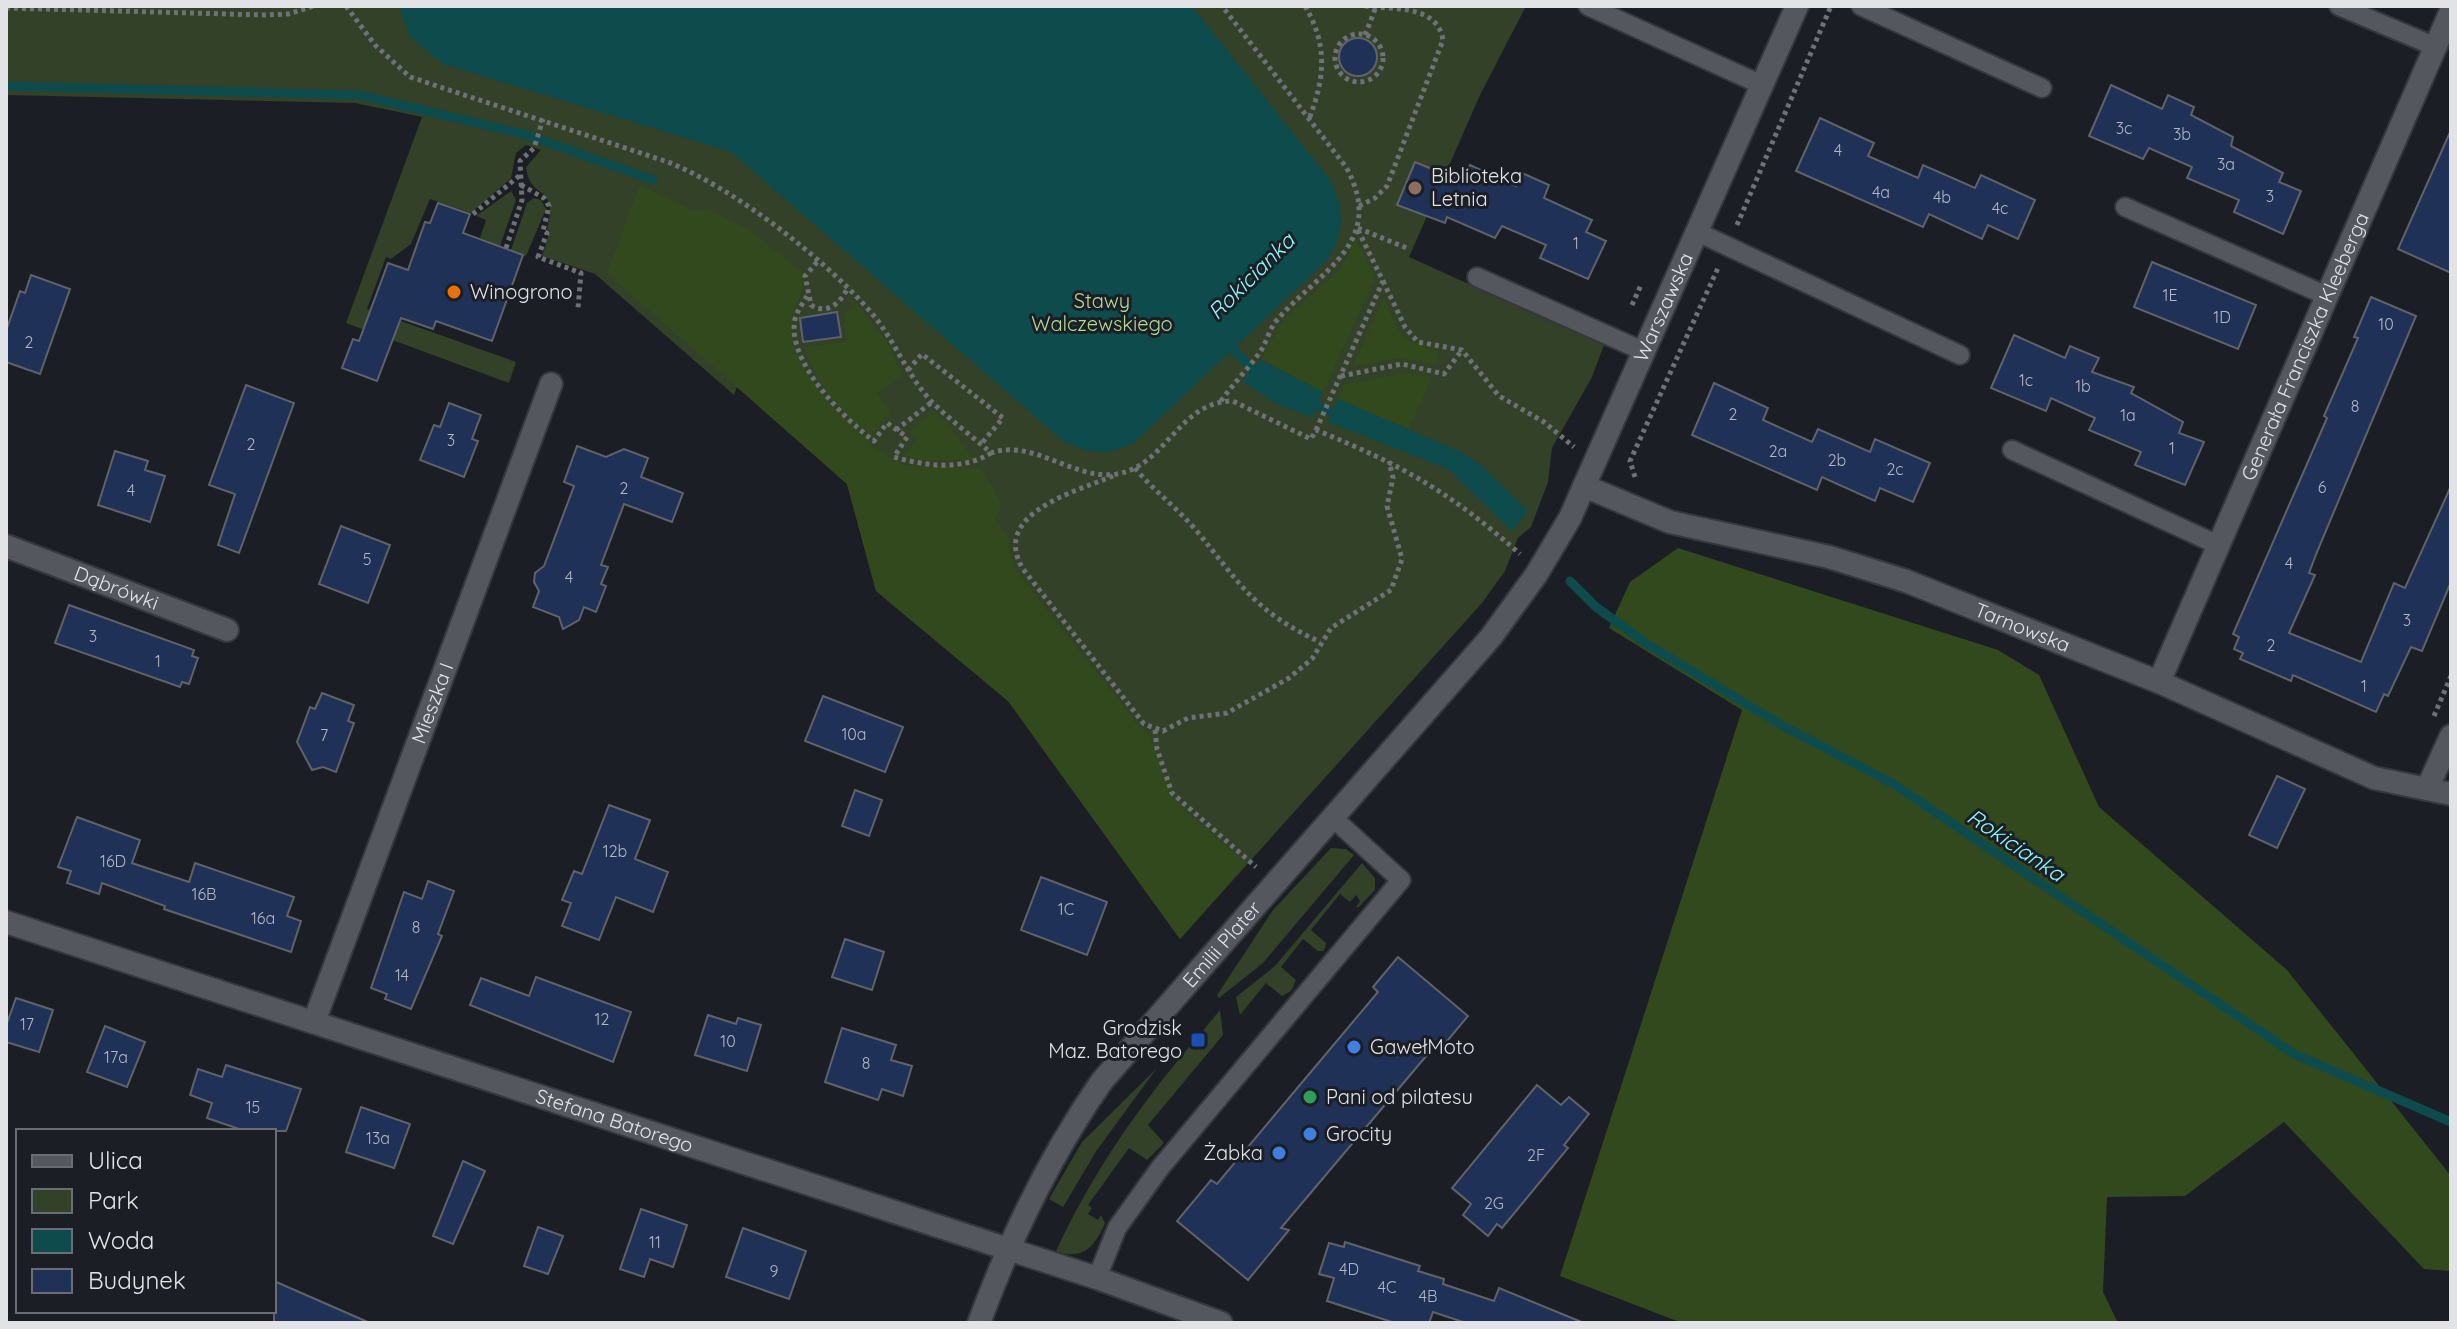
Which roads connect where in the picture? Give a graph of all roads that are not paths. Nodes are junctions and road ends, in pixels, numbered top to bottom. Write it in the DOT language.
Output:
graph roads {
  1 [pos="1588,6"];
  2 [pos="1797,6"];
  3 [pos="1861,6"];
  4 [pos="2339,6"];
  5 [pos="2451,11"];
  6 [pos="2434,46"];
  7 [pos="1762,85"];
  8 [pos="2042,88"];
  9 [pos="2125,207"];
  10 [pos="1697,232"];
  11 [pos="1477,277"];
  12 [pos="2325,295"];
  13 [pos="1643,351"];
  14 [pos="1960,355"];
  15 [pos="551,384"];
  16 [pos="2012,450"];
  17 [pos="1584,486"];
  18 [pos="2216,544"];
  19 [pos="6,546"];
  20 [pos="1518,602"];
  21 [pos="227,630"];
  22 [pos="2159,682"];
  23 [pos="2451,736"];
  24 [pos="2427,789"];
  25 [pos="2451,794"];
  26 [pos="1332,817"];
  27 [pos="6,922"];
  28 [pos="314,1022"];
  29 [pos="1007,1250"];
  30 [pos="1097,1278"];
  31 [pos="979,1323"];
  32 [pos="1221,1323"];
  1 -- 7 [label="lane"];
  2 -- 7 [label="street, Warszawska"];
  3 -- 8 [label="lane"];
  4 -- 6 [label="lane"];
  5 -- 6 [label="street, Generała Franciszka Kleeberga"];
  6 -- 12 [label="street, Generała Franciszka Kleeberga"];
  7 -- 10 [label="street, Warszawska"];
  9 -- 12 [label="lane"];
  10 -- 13 [label="street, Warszawska"];
  10 -- 14 [label="lane"];
  11 -- 13 [label="lane"];
  12 -- 18 [label="street, Generała Franciszka Kleeberga"];
  13 -- 17 [label="street, Warszawska"];
  15 -- 28 [label="street, Mieszka I"];
  16 -- 18 [label="lane"];
  17 -- 20 [label="street, Warszawska"];
  17 -- 22 [label="street, Tarnowska"];
  18 -- 22 [label="street, Generała Franciszka Kleeberga"];
  19 -- 21 [label="street, Dąbrówki"];
  20 -- 26 [label="street, Emilii Plater"];
  22 -- 24 [label="street, Tarnowska"];
  23 -- 24 [label="street"];
  24 -- 25 [label="street, Tarnowska"];
  26 -- 29 [label="street, Emilii Plater"];
  26 -- 30 [label="lane"];
  27 -- 28 [label="street, Stefana Batorego"];
  28 -- 29 [label="street, Stefana Batorego"];
  29 -- 30 [label="street, Stefana Batorego"];
  29 -- 31 [label="street, Emilii Plater"];
  30 -- 32 [label="street, Stefana Batorego"];
}
